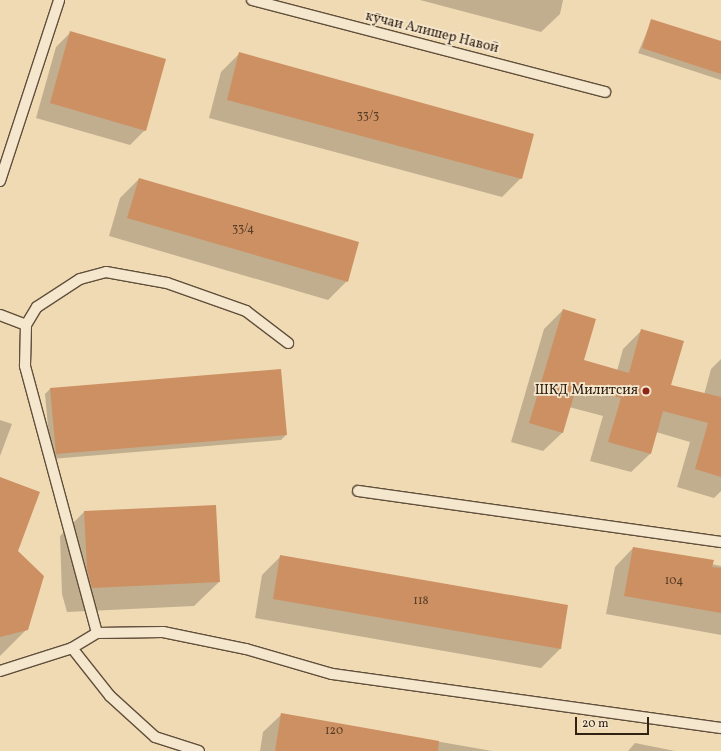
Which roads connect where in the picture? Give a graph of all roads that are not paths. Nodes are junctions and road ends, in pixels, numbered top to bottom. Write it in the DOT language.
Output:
graph roads {
  1 [pos="59,0"];
  2 [pos="252,0"];
  3 [pos="606,92"];
  4 [pos="0,181"];
  5 [pos="0,315"];
  6 [pos="26,325"];
  7 [pos="288,343"];
  8 [pos="358,491"];
  9 [pos="721,542"];
  10 [pos="97,633"];
  11 [pos="72,648"];
  12 [pos="0,671"];
  13 [pos="721,728"];
  14 [pos="198,751"];
  1 -- 4 [label="lane"];
  2 -- 3 [label="lane, кӯчаи Алишер Навоӣ"];
  5 -- 6 [label="lane"];
  6 -- 7 [label="lane"];
  6 -- 10 [label="lane"];
  8 -- 9 [label="lane"];
  10 -- 11 [label="lane"];
  10 -- 13 [label="lane"];
  11 -- 12 [label="lane"];
  11 -- 14 [label="lane"];
}
